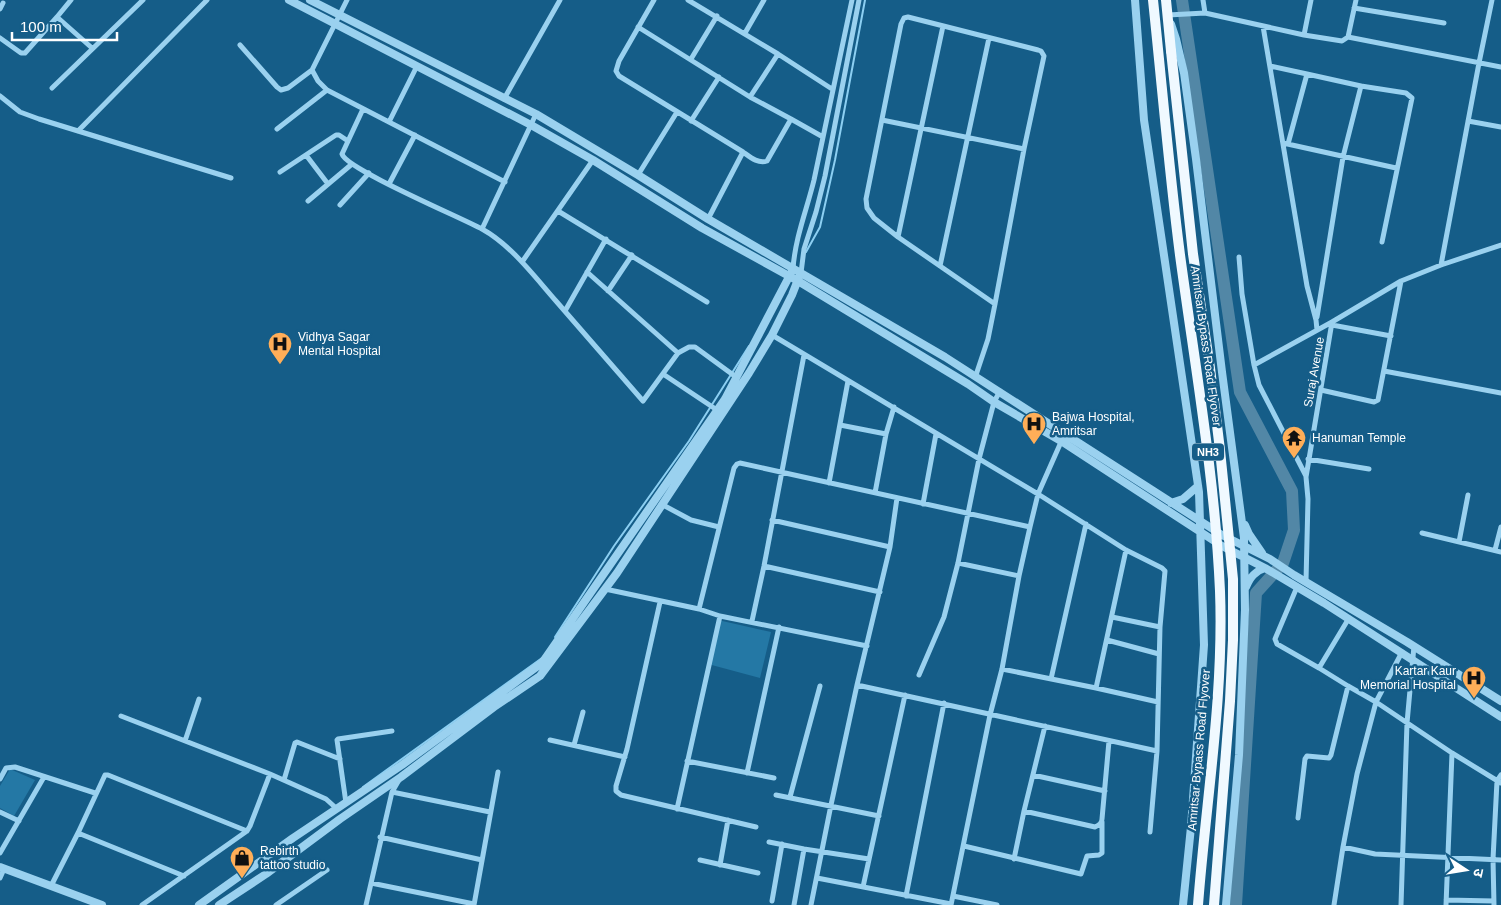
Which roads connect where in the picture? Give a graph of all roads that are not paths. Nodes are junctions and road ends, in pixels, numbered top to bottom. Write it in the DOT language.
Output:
graph roads {
  1 [pos="71,0"];
  2 [pos="143,0"];
  3 [pos="207,0"];
  4 [pos="289,0"];
  5 [pos="310,0"];
  6 [pos="347,0"];
  7 [pos="560,0"];
  8 [pos="654,0"];
  9 [pos="688,0"];
  10 [pos="764,0"];
  11 [pos="852,0"];
  12 [pos="859,0"];
  13 [pos="1135,0"];
  14 [pos="1153,0"];
  15 [pos="1166,0"];
  16 [pos="1203,0"];
  17 [pos="1310,0"];
  18 [pos="1356,0"];
  19 [pos="1492,0"];
  20 [pos="2,1"];
  21 [pos="1354,8"];
  22 [pos="0,9"];
  23 [pos="1205,13"];
  24 [pos="338,15"];
  25 [pos="1168,15"];
  26 [pos="717,16"];
  27 [pos="57,17"];
  28 [pos="334,23"];
  29 [pos="1444,23"];
  30 [pos="943,26"];
  31 [pos="1263,26"];
  32 [pos="638,27"];
  33 [pos="744,33"];
  34 [pos="1304,34"];
  35 [pos="1348,37"];
  36 [pos="0,38"];
  37 [pos="989,38"];
  38 [pos="240,44"];
  39 [pos="92,48"];
  40 [pos="778,54"];
  41 [pos="691,59"];
  42 [pos="1479,63"];
  43 [pos="418,66"];
  44 [pos="1270,66"];
  45 [pos="1501,67"];
  46 [pos="312,70"];
  47 [pos="1306,74"];
  48 [pos="719,77"];
  49 [pos="1361,86"];
  50 [pos="52,88"];
  51 [pos="832,89"];
  52 [pos="327,90"];
  53 [pos="0,96"];
  54 [pos="750,97"];
  55 [pos="504,99"];
  56 [pos="363,109"];
  57 [pos="677,112"];
  58 [pos="536,114"];
  59 [pos="792,120"];
  60 [pos="882,120"];
  61 [pos="691,121"];
  62 [pos="1468,121"];
  63 [pos="389,122"];
  64 [pos="531,125"];
  65 [pos="1501,127"];
  66 [pos="920,128"];
  67 [pos="277,129"];
  68 [pos="78,131"];
  69 [pos="415,136"];
  70 [pos="823,137"];
  71 [pos="968,138"];
  72 [pos="348,141"];
  73 [pos="1286,143"];
  74 [pos="1024,149"];
  75 [pos="743,152"];
  76 [pos="306,154"];
  77 [pos="1343,156"];
  78 [pos="593,160"];
  79 [pos="352,164"];
  80 [pos="1396,168"];
  81 [pos="280,172"];
  82 [pos="369,173"];
  83 [pos="638,174"];
  84 [pos="231,178"];
  85 [pos="505,182"];
  86 [pos="328,184"];
  87 [pos="389,184"];
  88 [pos="308,201"];
  89 [pos="340,205"];
  90 [pos="558,211"];
  91 [pos="708,219"];
  92 [pos="482,229"];
  93 [pos="898,237"];
  94 [pos="606,239"];
  95 [pos="1382,242"];
  96 [pos="1501,245"];
  97 [pos="632,255"];
  98 [pos="1239,257"];
  99 [pos="522,262"];
  100 [pos="1441,264"];
  101 [pos="940,266"];
  102 [pos="793,269"];
  103 [pos="587,272"];
  104 [pos="801,273"];
  105 [pos="790,277"];
  106 [pos="798,281"];
  107 [pos="1402,281"];
  108 [pos="608,291"];
  109 [pos="707,302"];
  110 [pos="996,304"];
  111 [pos="565,311"];
  112 [pos="1316,320"];
  113 [pos="1332,324"];
  114 [pos="1317,330"];
  115 [pos="772,335"];
  116 [pos="1391,336"];
  117 [pos="678,353"];
  118 [pos="804,355"];
  119 [pos="1254,365"];
  120 [pos="1384,371"];
  121 [pos="663,374"];
  122 [pos="976,375"];
  123 [pos="736,377"];
  124 [pos="848,380"];
  125 [pos="1320,390"];
  126 [pos="1000,391"];
  127 [pos="1501,393"];
  128 [pos="994,402"];
  129 [pos="894,407"];
  130 [pos="717,410"];
  131 [pos="840,425"];
  132 [pos="1064,433"];
  133 [pos="886,434"];
  134 [pos="936,434"];
  135 [pos="1061,441"];
  136 [pos="979,459"];
  137 [pos="1308,459"];
  138 [pos="1369,469"];
  139 [pos="782,472"];
  140 [pos="1306,477"];
  141 [pos="829,483"];
  142 [pos="1198,486"];
  143 [pos="875,493"];
  144 [pos="1038,494"];
  145 [pos="1468,496"];
  146 [pos="897,498"];
  147 [pos="1172,503"];
  148 [pos="922,504"];
  149 [pos="663,505"];
  150 [pos="968,513"];
  151 [pos="1241,514"];
  152 [pos="772,520"];
  153 [pos="1200,520"];
  154 [pos="1086,524"];
  155 [pos="720,527"];
  156 [pos="1030,527"];
  157 [pos="1501,527"];
  158 [pos="1200,531"];
  159 [pos="1422,533"];
  160 [pos="1459,542"];
  161 [pos="1244,546"];
  162 [pos="890,547"];
  163 [pos="1126,550"];
  164 [pos="1498,551"];
  165 [pos="1263,554"];
  166 [pos="1245,557"];
  167 [pos="958,562"];
  168 [pos="764,566"];
  169 [pos="1267,569"];
  170 [pos="1019,576"];
  171 [pos="1306,581"];
  172 [pos="1294,585"];
  173 [pos="604,589"];
  174 [pos="1246,589"];
  175 [pos="880,592"];
  176 [pos="660,602"];
  177 [pos="699,609"];
  178 [pos="720,616"];
  179 [pos="1112,617"];
  180 [pos="1349,618"];
  181 [pos="752,621"];
  182 [pos="779,627"];
  183 [pos="1160,627"];
  184 [pos="1107,640"];
  185 [pos="867,646"];
  186 [pos="1414,646"];
  187 [pos="1402,652"];
  188 [pos="1159,654"];
  189 [pos="1412,659"];
  190 [pos="1319,668"];
  191 [pos="1002,669"];
  192 [pos="919,675"];
  193 [pos="1051,679"];
  194 [pos="857,685"];
  195 [pos="820,686"];
  196 [pos="1348,686"];
  197 [pos="1096,688"];
  198 [pos="905,694"];
  199 [pos="199,699"];
  200 [pos="1501,701"];
  201 [pos="1158,702"];
  202 [pos="1376,702"];
  203 [pos="944,703"];
  204 [pos="583,712"];
  205 [pos="990,715"];
  206 [pos="121,716"];
  207 [pos="1501,717"];
  208 [pos="1407,723"];
  209 [pos="1045,726"];
  210 [pos="392,731"];
  211 [pos="550,740"];
  212 [pos="185,741"];
  213 [pos="1109,741"];
  214 [pos="574,745"];
  215 [pos="1157,751"];
  216 [pos="1452,753"];
  217 [pos="625,757"];
  218 [pos="340,759"];
  219 [pos="687,761"];
  220 [pos="498,772"];
  221 [pos="747,773"];
  222 [pos="270,774"];
  223 [pos="1033,775"];
  224 [pos="1501,775"];
  225 [pos="44,777"];
  226 [pos="401,777"];
  227 [pos="774,778"];
  228 [pos="0,780"];
  229 [pos="284,780"];
  230 [pos="1499,782"];
  231 [pos="1105,790"];
  232 [pos="392,792"];
  233 [pos="95,793"];
  234 [pos="776,795"];
  235 [pos="790,798"];
  236 [pos="346,803"];
  237 [pos="831,805"];
  238 [pos="336,808"];
  239 [pos="677,809"];
  240 [pos="1024,811"];
  241 [pos="0,812"];
  242 [pos="490,812"];
  243 [pos="879,816"];
  244 [pos="1298,818"];
  245 [pos="728,820"];
  246 [pos="18,821"];
  247 [pos="1102,822"];
  248 [pos="756,827"];
  249 [pos="247,831"];
  250 [pos="1150,832"];
  251 [pos="78,833"];
  252 [pos="380,837"];
  253 [pos="769,842"];
  254 [pos="782,844"];
  255 [pos="964,846"];
  256 [pos="1343,847"];
  257 [pos="804,849"];
  258 [pos="822,852"];
  259 [pos="0,853"];
  260 [pos="1402,856"];
  261 [pos="1447,857"];
  262 [pos="869,859"];
  263 [pos="1014,859"];
  264 [pos="1493,859"];
  265 [pos="482,860"];
  266 [pos="700,860"];
  267 [pos="1501,860"];
  268 [pos="720,865"];
  269 [pos="2,868"];
  270 [pos="327,870"];
  271 [pos="758,872"];
  272 [pos="184,876"];
  273 [pos="0,878"];
  274 [pos="817,878"];
  275 [pos="371,883"];
  276 [pos="51,886"];
  277 [pos="863,887"];
  278 [pos="906,896"];
  279 [pos="953,896"];
  280 [pos="772,901"];
  281 [pos="1446,903"];
  282 [pos="1494,903"];
  283 [pos="951,904"];
  284 [pos="102,905"];
  285 [pos="142,905"];
  286 [pos="199,905"];
  287 [pos="219,905"];
  288 [pos="276,905"];
  289 [pos="366,905"];
  290 [pos="474,905"];
  291 [pos="794,905"];
  292 [pos="811,905"];
  293 [pos="997,905"];
  294 [pos="1184,905"];
  295 [pos="1198,905"];
  296 [pos="1214,905"];
  297 [pos="1226,905"];
  298 [pos="1334,905"];
  299 [pos="1401,905"];
  1 -- 27 [label="street"];
  2 -- 39 [label="street"];
  3 -- 68 [label="street"];
  4 -- 28 [label="street"];
  5 -- 24 [label="street"];
  6 -- 24 [label="street"];
  7 -- 55 [label="street"];
  8 -- 32 [label="street"];
  9 -- 26 [label="street"];
  10 -- 33 [label="street"];
  11 -- 51 [label="street"];
  12 -- 104 [label="street"];
  13 -- 142 [label="street"];
  14 -- 295 [label="highway, Amritsar Bypass Road Flyover / NH3, bridge"];
  15 -- 25 [label="highway, NH3"];
  16 -- 23 [label="street"];
  17 -- 34 [label="street"];
  18 -- 21 [label="street"];
  19 -- 42 [label="street"];
  20 -- 22 [label="street"];
  21 -- 29 [label="street"];
  21 -- 35 [label="street"];
  23 -- 25 [label="street"];
  23 -- 31 [label="street"];
  24 -- 28 [label="street"];
  24 -- 55 [label="street"];
  25 -- 151 [label="street"];
  25 -- 296 [label="highway, Amritsar Bypass Road Flyover / NH3, bridge"];
  26 -- 33 [label="street"];
  26 -- 41 [label="street"];
  27 -- 36 [label="street"];
  27 -- 39 [label="street"];
  28 -- 43 [label="street"];
  28 -- 46 [label="street"];
  30 -- 37 [label="street"];
  30 -- 60 [label="street"];
  30 -- 66 [label="street"];
  31 -- 34 [label="street"];
  31 -- 44 [label="street"];
  32 -- 41 [label="street"];
  32 -- 57 [label="street"];
  33 -- 40 [label="street"];
  34 -- 35 [label="street"];
  35 -- 42 [label="street"];
  37 -- 71 [label="street"];
  37 -- 74 [label="street"];
  38 -- 46 [label="street"];
  39 -- 50 [label="street"];
  40 -- 51 [label="street"];
  40 -- 54 [label="street"];
  41 -- 48 [label="street"];
  42 -- 45 [label="street"];
  42 -- 62 [label="street"];
  43 -- 63 [label="street"];
  43 -- 64 [label="street"];
  44 -- 47 [label="street"];
  44 -- 73 [label="street"];
  46 -- 52 [label="street"];
  47 -- 49 [label="street"];
  47 -- 73 [label="street"];
  48 -- 54 [label="street"];
  48 -- 61 [label="street"];
  49 -- 77 [label="street"];
  49 -- 80 [label="street"];
  51 -- 70 [label="street"];
  52 -- 56 [label="street"];
  52 -- 67 [label="street"];
  53 -- 68 [label="street"];
  54 -- 59 [label="street"];
  55 -- 58 [label="street"];
  56 -- 63 [label="street"];
  56 -- 72 [label="street"];
  57 -- 61 [label="street"];
  57 -- 83 [label="street"];
  58 -- 64 [label="street"];
  58 -- 83 [label="street"];
  59 -- 70 [label="street"];
  59 -- 75 [label="street"];
  60 -- 66 [label="street"];
  60 -- 93 [label="street"];
  61 -- 75 [label="street"];
  62 -- 65 [label="street"];
  62 -- 100 [label="street"];
  63 -- 69 [label="street"];
  64 -- 78 [label="street"];
  64 -- 85 [label="street"];
  66 -- 71 [label="street"];
  66 -- 93 [label="street"];
  68 -- 84 [label="street"];
  69 -- 85 [label="street"];
  69 -- 87 [label="street"];
  70 -- 102 [label="street"];
  71 -- 74 [label="street"];
  71 -- 101 [label="street"];
  72 -- 76 [label="street"];
  72 -- 79 [label="street"];
  73 -- 77 [label="street"];
  73 -- 112 [label="street"];
  74 -- 110 [label="street"];
  75 -- 91 [label="street"];
  76 -- 81 [label="street"];
  76 -- 86 [label="street"];
  77 -- 80 [label="street"];
  77 -- 112 [label="street"];
  78 -- 90 [label="street"];
  78 -- 105 [label="street"];
  79 -- 82 [label="street"];
  79 -- 86 [label="street"];
  80 -- 95 [label="street"];
  82 -- 87 [label="street"];
  82 -- 89 [label="street"];
  83 -- 91 [label="street"];
  85 -- 92 [label="street"];
  86 -- 88 [label="street"];
  87 -- 92 [label="street"];
  90 -- 94 [label="street"];
  90 -- 99 [label="street"];
  91 -- 102 [label="street"];
  92 -- 99 [label="street"];
  93 -- 101 [label="street"];
  94 -- 97 [label="street"];
  94 -- 103 [label="street"];
  96 -- 100 [label="street, Suraj Avenue"];
  97 -- 108 [label="street"];
  97 -- 109 [label="street"];
  98 -- 119 [label="street"];
  99 -- 111 [label="street"];
  100 -- 107 [label="street, Suraj Avenue"];
  101 -- 110 [label="street"];
  102 -- 104 [label="street"];
  102 -- 105 [label="street"];
  103 -- 108 [label="street"];
  103 -- 111 [label="street"];
  104 -- 106 [label="street"];
  104 -- 122 [label="street"];
  105 -- 106 [label="street"];
  105 -- 123 [label="street"];
  106 -- 115 [label="street"];
  106 -- 128 [label="street"];
  107 -- 113 [label="street, Suraj Avenue"];
  107 -- 116 [label="street"];
  108 -- 117 [label="street"];
  110 -- 122 [label="street"];
  111 -- 121 [label="street"];
  112 -- 114 [label="street"];
  113 -- 114 [label="street"];
  113 -- 116 [label="street"];
  113 -- 125 [label="street, Suraj Avenue"];
  114 -- 119 [label="street"];
  115 -- 118 [label="street"];
  115 -- 149 [label="street"];
  116 -- 120 [label="street"];
  117 -- 121 [label="street"];
  117 -- 123 [label="street"];
  118 -- 124 [label="street"];
  118 -- 139 [label="street"];
  119 -- 140 [label="street"];
  120 -- 125 [label="street"];
  120 -- 127 [label="street"];
  121 -- 130 [label="street"];
  122 -- 126 [label="street"];
  123 -- 130 [label="street"];
  124 -- 129 [label="street"];
  124 -- 131 [label="street"];
  125 -- 137 [label="street, Suraj Avenue"];
  126 -- 128 [label="street"];
  126 -- 132 [label="street"];
  128 -- 135 [label="street"];
  128 -- 136 [label="street"];
  129 -- 133 [label="street"];
  129 -- 134 [label="street"];
  130 -- 236 [label="street"];
  131 -- 133 [label="street"];
  131 -- 141 [label="street"];
  132 -- 135 [label="street"];
  132 -- 147 [label="street"];
  133 -- 143 [label="street"];
  134 -- 136 [label="street"];
  134 -- 148 [label="street"];
  135 -- 144 [label="street"];
  135 -- 158 [label="street"];
  136 -- 144 [label="street"];
  136 -- 150 [label="street"];
  137 -- 138 [label="street"];
  137 -- 140 [label="street, Suraj Avenue"];
  139 -- 141 [label="street"];
  139 -- 152 [label="street"];
  139 -- 155 [label="street"];
  140 -- 171 [label="street, Suraj Avenue"];
  141 -- 143 [label="street"];
  142 -- 147 [label="street"];
  142 -- 153 [label="street"];
  143 -- 146 [label="street"];
  144 -- 154 [label="street"];
  144 -- 156 [label="street"];
  145 -- 160 [label="street"];
  146 -- 148 [label="street"];
  146 -- 162 [label="street"];
  147 -- 153 [label="street"];
  148 -- 150 [label="street"];
  149 -- 155 [label="street"];
  149 -- 173 [label="street"];
  150 -- 156 [label="street"];
  150 -- 167 [label="street"];
  151 -- 161 [label="street"];
  151 -- 165 [label="street"];
  152 -- 162 [label="street"];
  152 -- 168 [label="street"];
  153 -- 158 [label="street"];
  153 -- 161 [label="street"];
  154 -- 163 [label="street"];
  154 -- 193 [label="street"];
  155 -- 177 [label="street"];
  156 -- 170 [label="street"];
  157 -- 164 [label="street"];
  158 -- 166 [label="street"];
  158 -- 294 [label="street"];
  159 -- 160 [label="street"];
  160 -- 164 [label="street"];
  161 -- 165 [label="street"];
  161 -- 166 [label="street"];
  162 -- 175 [label="street"];
  163 -- 179 [label="street"];
  163 -- 183 [label="street"];
  165 -- 171 [label="street"];
  166 -- 169 [label="street"];
  166 -- 174 [label="street"];
  167 -- 170 [label="street"];
  167 -- 192 [label="street"];
  168 -- 175 [label="street"];
  168 -- 181 [label="street"];
  169 -- 172 [label="street"];
  169 -- 174 [label="street"];
  170 -- 191 [label="street"];
  171 -- 186 [label="street"];
  172 -- 180 [label="street"];
  172 -- 190 [label="street"];
  173 -- 176 [label="street"];
  173 -- 226 [label="street"];
  174 -- 297 [label="street"];
  175 -- 185 [label="street"];
  176 -- 177 [label="street"];
  176 -- 217 [label="street"];
  177 -- 178 [label="street"];
  178 -- 181 [label="street"];
  178 -- 219 [label="street"];
  179 -- 183 [label="street"];
  179 -- 184 [label="street"];
  180 -- 187 [label="street"];
  180 -- 190 [label="street"];
  181 -- 182 [label="street"];
  182 -- 185 [label="street"];
  182 -- 221 [label="street"];
  183 -- 188 [label="street"];
  184 -- 188 [label="street"];
  184 -- 197 [label="street"];
  185 -- 194 [label="street"];
  186 -- 189 [label="street"];
  186 -- 200 [label="street"];
  187 -- 189 [label="street"];
  187 -- 202 [label="street"];
  188 -- 201 [label="street"];
  189 -- 207 [label="street"];
  189 -- 208 [label="street"];
  190 -- 196 [label="street"];
  191 -- 193 [label="street"];
  191 -- 205 [label="street"];
  193 -- 197 [label="street"];
  194 -- 198 [label="street"];
  194 -- 237 [label="street"];
  195 -- 235 [label="street"];
  196 -- 202 [label="street"];
  196 -- 244 [label="street"];
  197 -- 201 [label="street"];
  198 -- 203 [label="street"];
  198 -- 243 [label="street"];
  199 -- 212 [label="street"];
  201 -- 215 [label="street"];
  202 -- 208 [label="street"];
  202 -- 256 [label="street"];
  203 -- 205 [label="street"];
  203 -- 278 [label="street"];
  204 -- 214 [label="street"];
  205 -- 209 [label="street"];
  205 -- 255 [label="street"];
  206 -- 212 [label="street"];
  208 -- 216 [label="street"];
  208 -- 260 [label="street"];
  209 -- 213 [label="street"];
  209 -- 223 [label="street"];
  210 -- 218 [label="street"];
  211 -- 214 [label="street"];
  212 -- 222 [label="street"];
  213 -- 215 [label="street"];
  213 -- 231 [label="street"];
  214 -- 217 [label="street"];
  215 -- 250 [label="street"];
  216 -- 230 [label="street"];
  216 -- 261 [label="street"];
  217 -- 239 [label="street"];
  218 -- 229 [label="street"];
  218 -- 236 [label="street"];
  219 -- 221 [label="street"];
  219 -- 239 [label="street"];
  220 -- 242 [label="street"];
  221 -- 227 [label="street"];
  222 -- 229 [label="street"];
  222 -- 249 [label="street"];
  223 -- 231 [label="street"];
  223 -- 240 [label="street"];
  224 -- 230 [label="street"];
  225 -- 228 [label="street"];
  225 -- 233 [label="street"];
  225 -- 246 [label="street"];
  226 -- 232 [label="street"];
  226 -- 287 [label="street"];
  229 -- 238 [label="street"];
  230 -- 264 [label="street"];
  231 -- 247 [label="street"];
  232 -- 242 [label="street"];
  232 -- 252 [label="street"];
  233 -- 249 [label="street"];
  233 -- 251 [label="street"];
  234 -- 235 [label="street"];
  235 -- 237 [label="street"];
  236 -- 238 [label="street"];
  237 -- 243 [label="street"];
  237 -- 258 [label="street"];
  238 -- 286 [label="street"];
  239 -- 245 [label="street"];
  240 -- 247 [label="street"];
  240 -- 263 [label="street"];
  241 -- 246 [label="street"];
  242 -- 265 [label="street"];
  243 -- 262 [label="street"];
  245 -- 248 [label="street"];
  245 -- 268 [label="street"];
  246 -- 259 [label="street"];
  247 -- 263 [label="street"];
  249 -- 272 [label="street"];
  251 -- 272 [label="street"];
  251 -- 276 [label="street"];
  252 -- 265 [label="street"];
  252 -- 275 [label="street"];
  253 -- 254 [label="street"];
  254 -- 257 [label="street"];
  254 -- 280 [label="street"];
  255 -- 263 [label="street"];
  255 -- 279 [label="street"];
  256 -- 260 [label="street"];
  256 -- 298 [label="street"];
  257 -- 258 [label="street"];
  257 -- 291 [label="street"];
  258 -- 262 [label="street"];
  258 -- 274 [label="street"];
  260 -- 261 [label="street"];
  260 -- 299 [label="street"];
  261 -- 264 [label="street"];
  261 -- 281 [label="street"];
  262 -- 277 [label="street"];
  264 -- 267 [label="street"];
  264 -- 282 [label="street"];
  265 -- 290 [label="street"];
  266 -- 268 [label="street"];
  268 -- 271 [label="street"];
  269 -- 273 [label="street"];
  269 -- 276 [label="street"];
  270 -- 288 [label="street"];
  272 -- 285 [label="street"];
  274 -- 277 [label="street"];
  274 -- 292 [label="street"];
  275 -- 289 [label="street"];
  275 -- 290 [label="street"];
  276 -- 284 [label="street"];
  277 -- 278 [label="street"];
  278 -- 283 [label="street"];
  279 -- 283 [label="street"];
  279 -- 293 [label="street"];
  281 -- 282 [label="street"];
}
